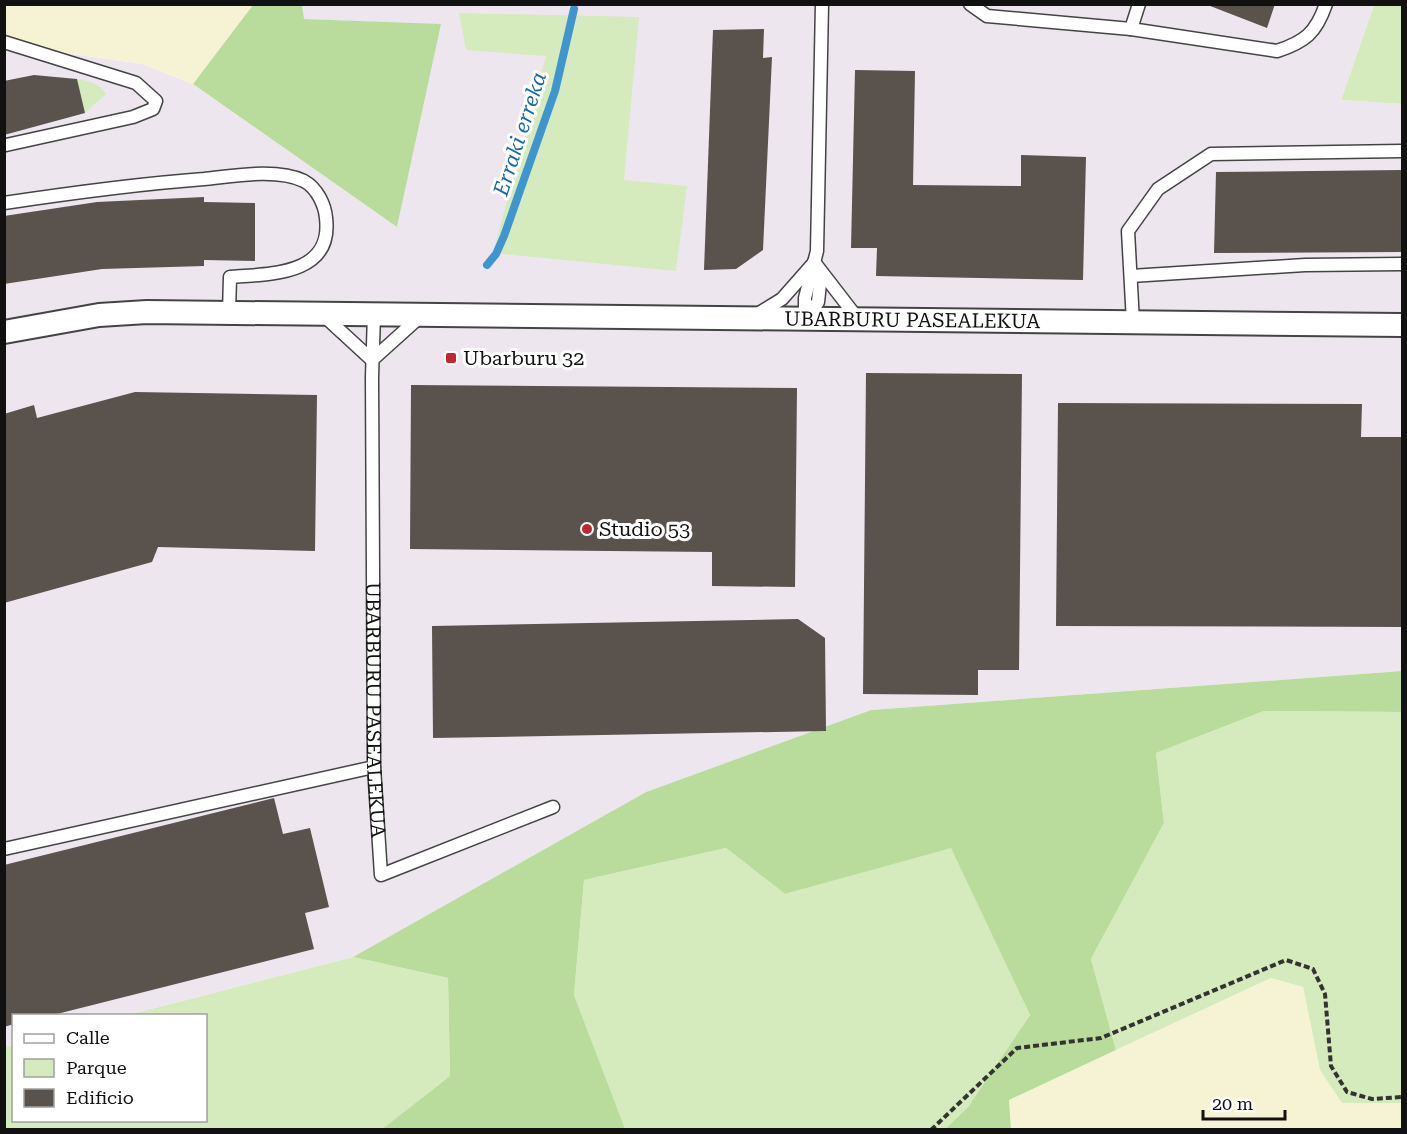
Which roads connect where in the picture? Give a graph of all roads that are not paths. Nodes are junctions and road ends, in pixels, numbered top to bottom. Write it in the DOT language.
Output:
graph roads {
  1 [pos="822,4"];
  2 [pos="970,4"];
  3 [pos="1138,4"];
  4 [pos="1326,4"];
  5 [pos="1131,28"];
  6 [pos="4,42"];
  7 [pos="6,145"];
  8 [pos="1402,151"];
  9 [pos="4,203"];
  10 [pos="814,262"];
  11 [pos="1402,264"];
  12 [pos="821,274"];
  13 [pos="1131,276"];
  14 [pos="229,313"];
  15 [pos="321,314"];
  16 [pos="374,314"];
  17 [pos="422,315"];
  18 [pos="750,318"];
  19 [pos="805,319"];
  20 [pos="858,320"];
  21 [pos="1133,322"];
  22 [pos="1402,325"];
  23 [pos="4,332"];
  24 [pos="372,360"];
  25 [pos="374,767"];
  26 [pos="553,807"];
  27 [pos="4,849"];
  1 -- 10 [label="lane"];
  2 -- 5 [label="lane"];
  3 -- 5 [label="lane"];
  4 -- 5 [label="lane"];
  6 -- 7 [label="lane"];
  8 -- 13 [label="lane"];
  9 -- 14 [label="lane"];
  10 -- 12 [label="lane"];
  10 -- 18 [label="lane"];
  10 -- 19 [label="lane"];
  11 -- 13 [label="lane"];
  12 -- 19 [label="lane"];
  12 -- 20 [label="lane"];
  13 -- 21 [label="lane"];
  14 -- 15 [label="street, UBARBURU PASEALEKUA"];
  14 -- 23 [label="street, UBARBURU PASEALEKUA"];
  15 -- 16 [label="street, UBARBURU PASEALEKUA"];
  15 -- 24 [label="lane"];
  16 -- 17 [label="street, UBARBURU PASEALEKUA"];
  16 -- 24 [label="lane, UBARBURU PASEALEKUA"];
  17 -- 18 [label="street, UBARBURU PASEALEKUA"];
  17 -- 24 [label="lane"];
  18 -- 19 [label="street, UBARBURU PASEALEKUA"];
  19 -- 20 [label="street, UBARBURU PASEALEKUA"];
  20 -- 21 [label="street, UBARBURU PASEALEKUA"];
  21 -- 22 [label="street, UBARBURU PASEALEKUA"];
  24 -- 25 [label="lane, UBARBURU PASEALEKUA"];
  25 -- 26 [label="lane, UBARBURU PASEALEKUA"];
  25 -- 27 [label="lane"];
}
